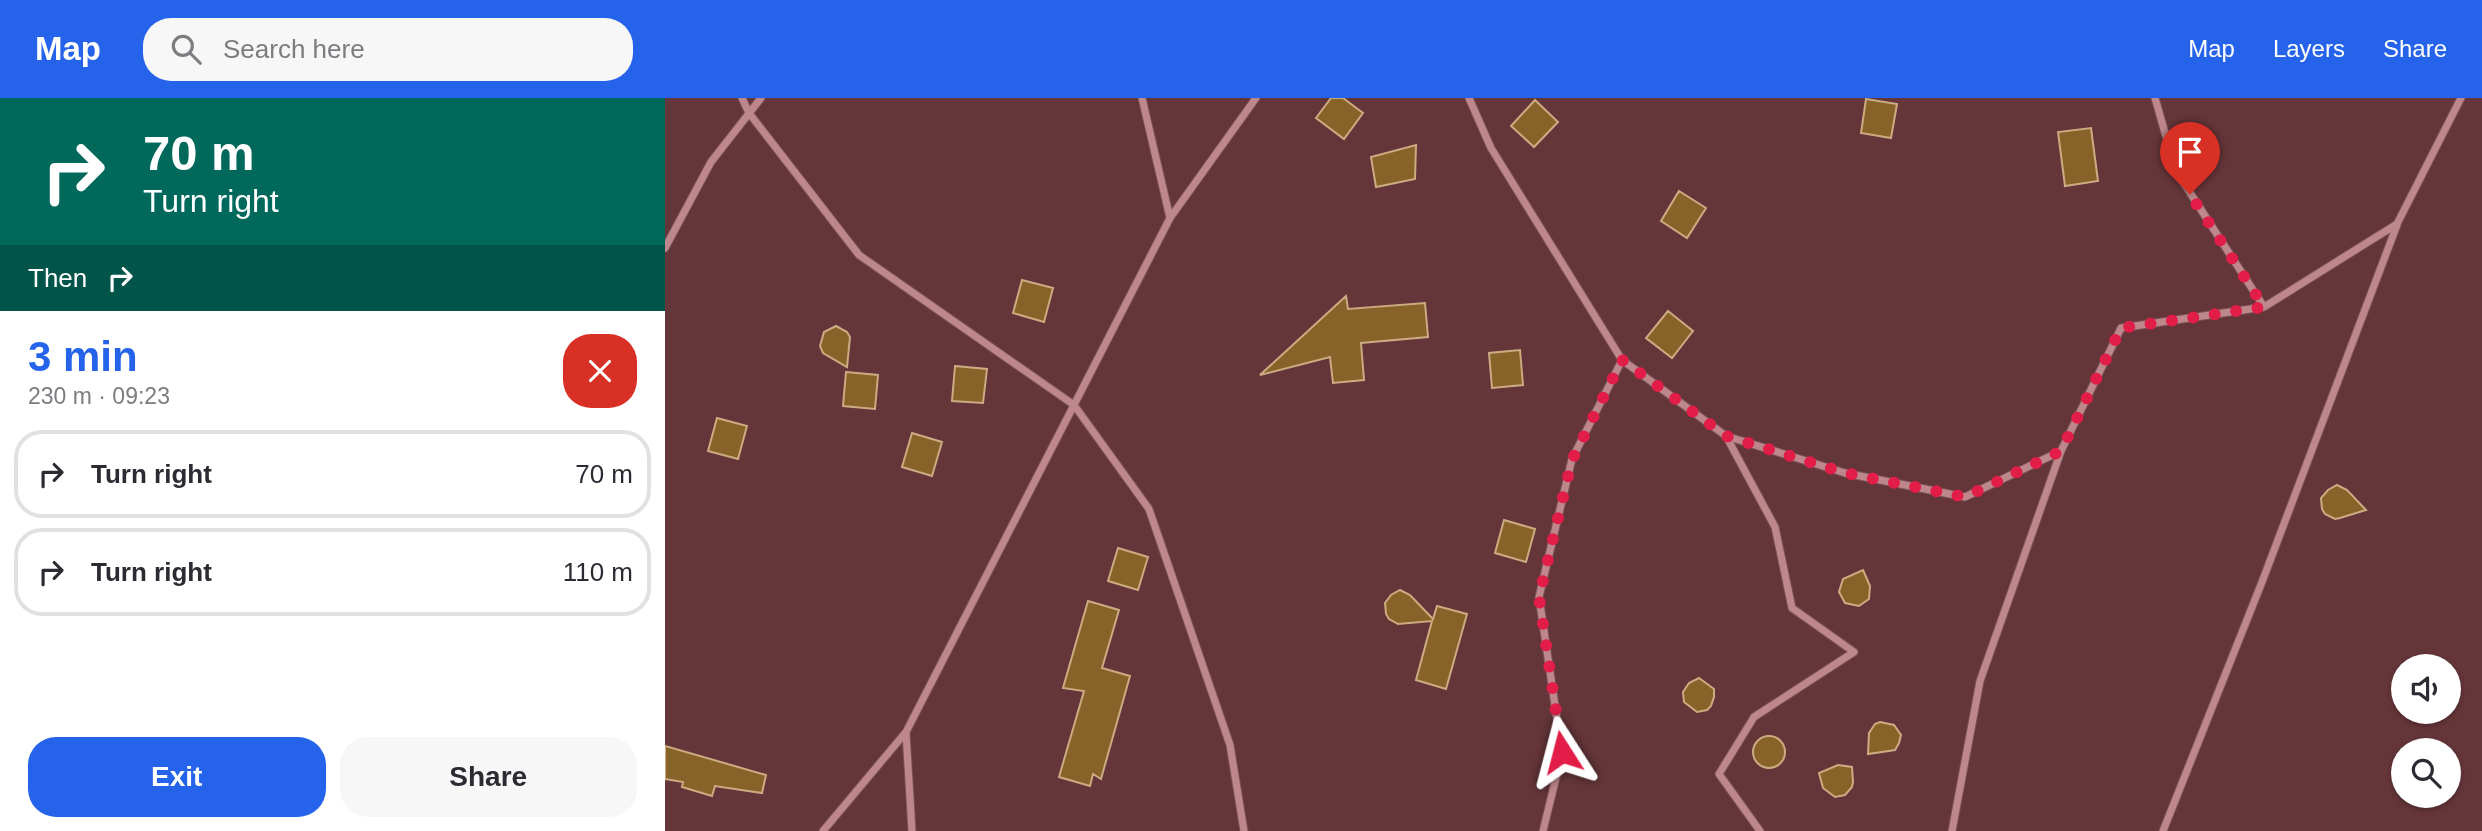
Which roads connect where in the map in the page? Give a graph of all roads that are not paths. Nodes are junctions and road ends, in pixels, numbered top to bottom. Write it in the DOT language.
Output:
graph roads {
  1 [pos="742,98"];
  2 [pos="761,98"];
  3 [pos="1142,98"];
  4 [pos="1256,98"];
  5 [pos="1469,98"];
  6 [pos="2155,98"];
  7 [pos="2461,98"];
  8 [pos="748,113"];
  9 [pos="1170,218"];
  10 [pos="2397,224"];
  11 [pos="665,248"];
  12 [pos="2264,307"];
  13 [pos="1622,360"];
  14 [pos="1074,405"];
  15 [pos="1726,436"];
  16 [pos="2061,451"];
  17 [pos="906,732"];
  18 [pos="823,831"];
  19 [pos="912,831"];
  20 [pos="1244,831"];
  21 [pos="1543,831"];
  22 [pos="1760,831"];
  23 [pos="1952,831"];
  24 [pos="2163,831"];
  1 -- 8 [label="street"];
  2 -- 8 [label="street"];
  3 -- 9 [label="street"];
  4 -- 9 [label="street"];
  5 -- 13 [label="street"];
  6 -- 12 [label="street"];
  7 -- 10 [label="street"];
  8 -- 11 [label="street"];
  8 -- 14 [label="street"];
  9 -- 14 [label="street"];
  10 -- 12 [label="street"];
  10 -- 24 [label="street"];
  12 -- 16 [label="street"];
  13 -- 15 [label="street"];
  13 -- 21 [label="street"];
  14 -- 17 [label="street"];
  14 -- 20 [label="street"];
  15 -- 16 [label="street"];
  15 -- 22 [label="street"];
  16 -- 23 [label="street"];
  17 -- 18 [label="street"];
  17 -- 19 [label="street"];
}
